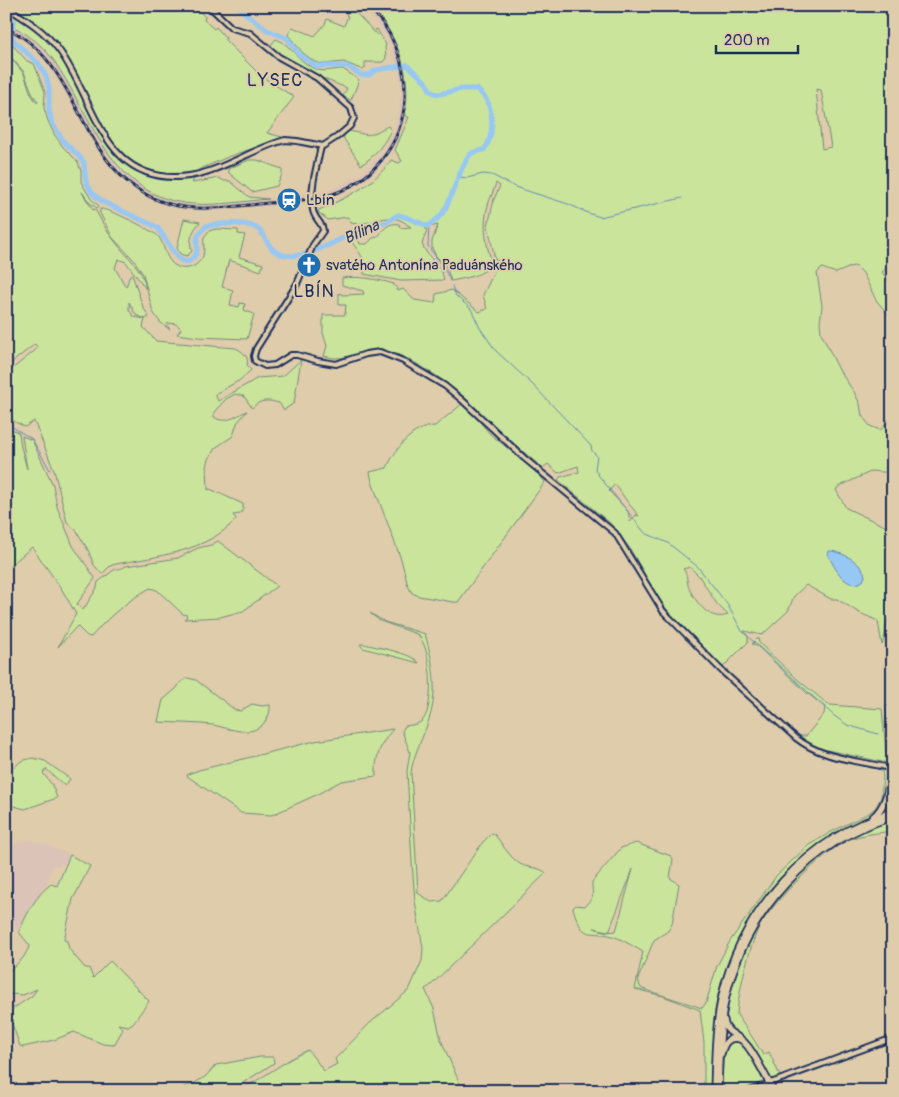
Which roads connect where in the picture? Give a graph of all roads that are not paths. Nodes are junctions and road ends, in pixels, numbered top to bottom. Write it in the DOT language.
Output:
graph roads {
  1 [pos="209,6"];
  2 [pos="6,7"];
  3 [pos="321,146"];
  4 [pos="893,769"];
  5 [pos="888,786"];
  6 [pos="893,801"];
  7 [pos="893,812"];
  8 [pos="893,817"];
  9 [pos="868,821"];
  10 [pos="737,962"];
  11 [pos="893,1038"];
  12 [pos="742,1040"];
  13 [pos="770,1084"];
  14 [pos="714,1091"];
  15 [pos="718,1091"];
  16 [pos="749,1091"];
  17 [pos="774,1091"];
  1 -- 3 [label="street"];
  2 -- 3 [label="street"];
  3 -- 4 [label="street"];
  4 -- 5 [label="highway"];
  5 -- 6 [label="highway"];
  5 -- 9 [label="highway"];
  7 -- 9 [label="highway"];
  8 -- 10 [label="highway"];
  9 -- 14 [label="highway"];
  10 -- 12 [label="highway"];
  10 -- 15 [label="highway"];
  11 -- 13 [label="street"];
  12 -- 13 [label="highway"];
  12 -- 15 [label="highway"];
  13 -- 16 [label="street"];
  13 -- 17 [label="street"];
}
